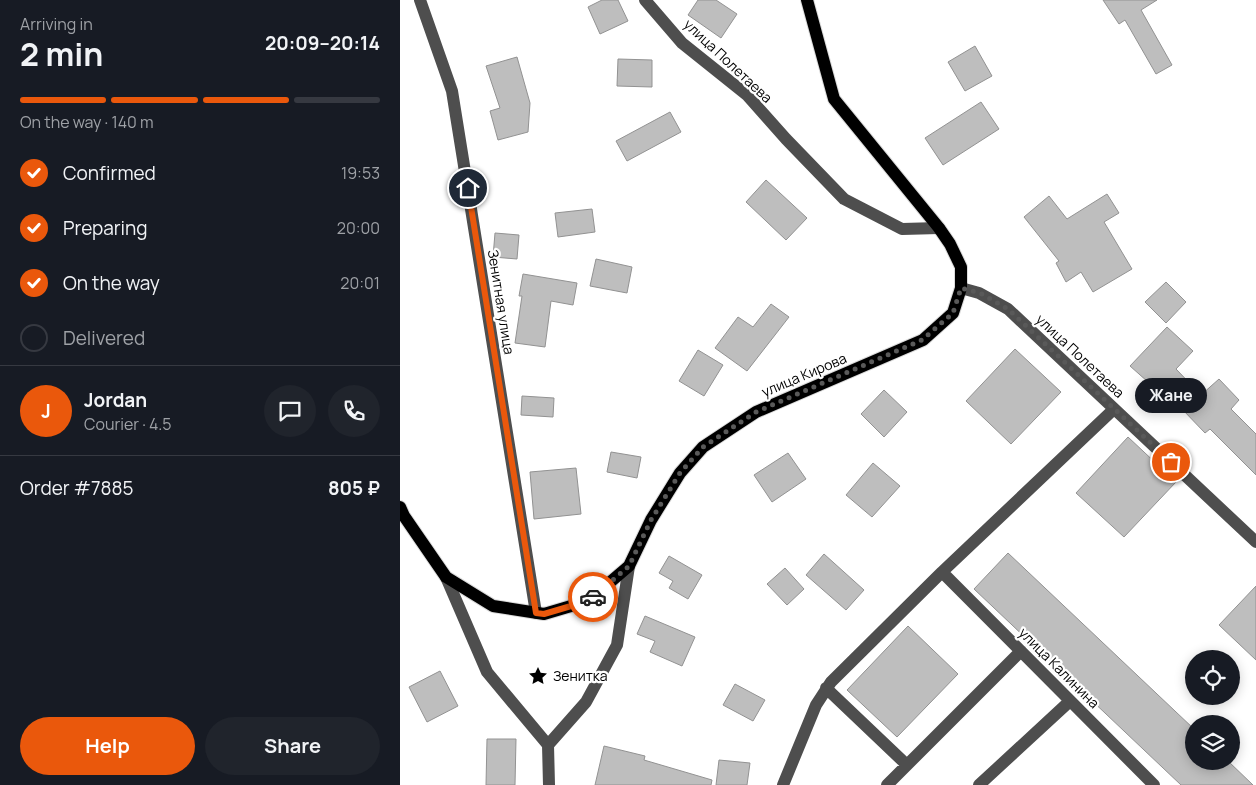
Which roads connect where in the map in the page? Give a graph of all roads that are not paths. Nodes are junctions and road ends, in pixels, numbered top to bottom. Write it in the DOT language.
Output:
graph roads {
  1 [pos="420,0"];
  2 [pos="646,0"];
  3 [pos="807,0"];
  4 [pos="939,228"];
  5 [pos="961,288"];
  6 [pos="1114,409"];
  7 [pos="400,507"];
  8 [pos="1256,542"];
  9 [pos="629,566"];
  10 [pos="942,572"];
  11 [pos="446,576"];
  12 [pos="536,613"];
  13 [pos="1021,652"];
  14 [pos="826,688"];
  15 [pos="1070,701"];
  16 [pos="548,745"];
  17 [pos="907,765"];
  18 [pos="549,785"];
  19 [pos="783,785"];
  20 [pos="887,785"];
  21 [pos="979,785"];
  22 [pos="1154,785"];
  1 -- 12 [label="street, Зенитная улица"];
  2 -- 4 [label="street, улица Полетаева"];
  3 -- 4 [label="main road, улица Кирова"];
  4 -- 5 [label="main road, улица Кирова"];
  5 -- 6 [label="street, улица Полетаева"];
  5 -- 9 [label="main road, улица Кирова"];
  6 -- 8 [label="street, улица Полетаева"];
  6 -- 10 [label="street"];
  7 -- 11 [label="main road, улица Кирова"];
  9 -- 12 [label="main road, улица Кирова"];
  9 -- 16 [label="street"];
  10 -- 13 [label="street, улица Калинина"];
  10 -- 14 [label="street"];
  11 -- 12 [label="main road, улица Кирова"];
  11 -- 16 [label="street"];
  13 -- 15 [label="street, улица Калинина"];
  13 -- 17 [label="street"];
  14 -- 17 [label="street"];
  14 -- 19 [label="street"];
  15 -- 21 [label="street"];
  15 -- 22 [label="street, улица Калинина"];
  16 -- 18 [label="street"];
  17 -- 20 [label="street"];
}
